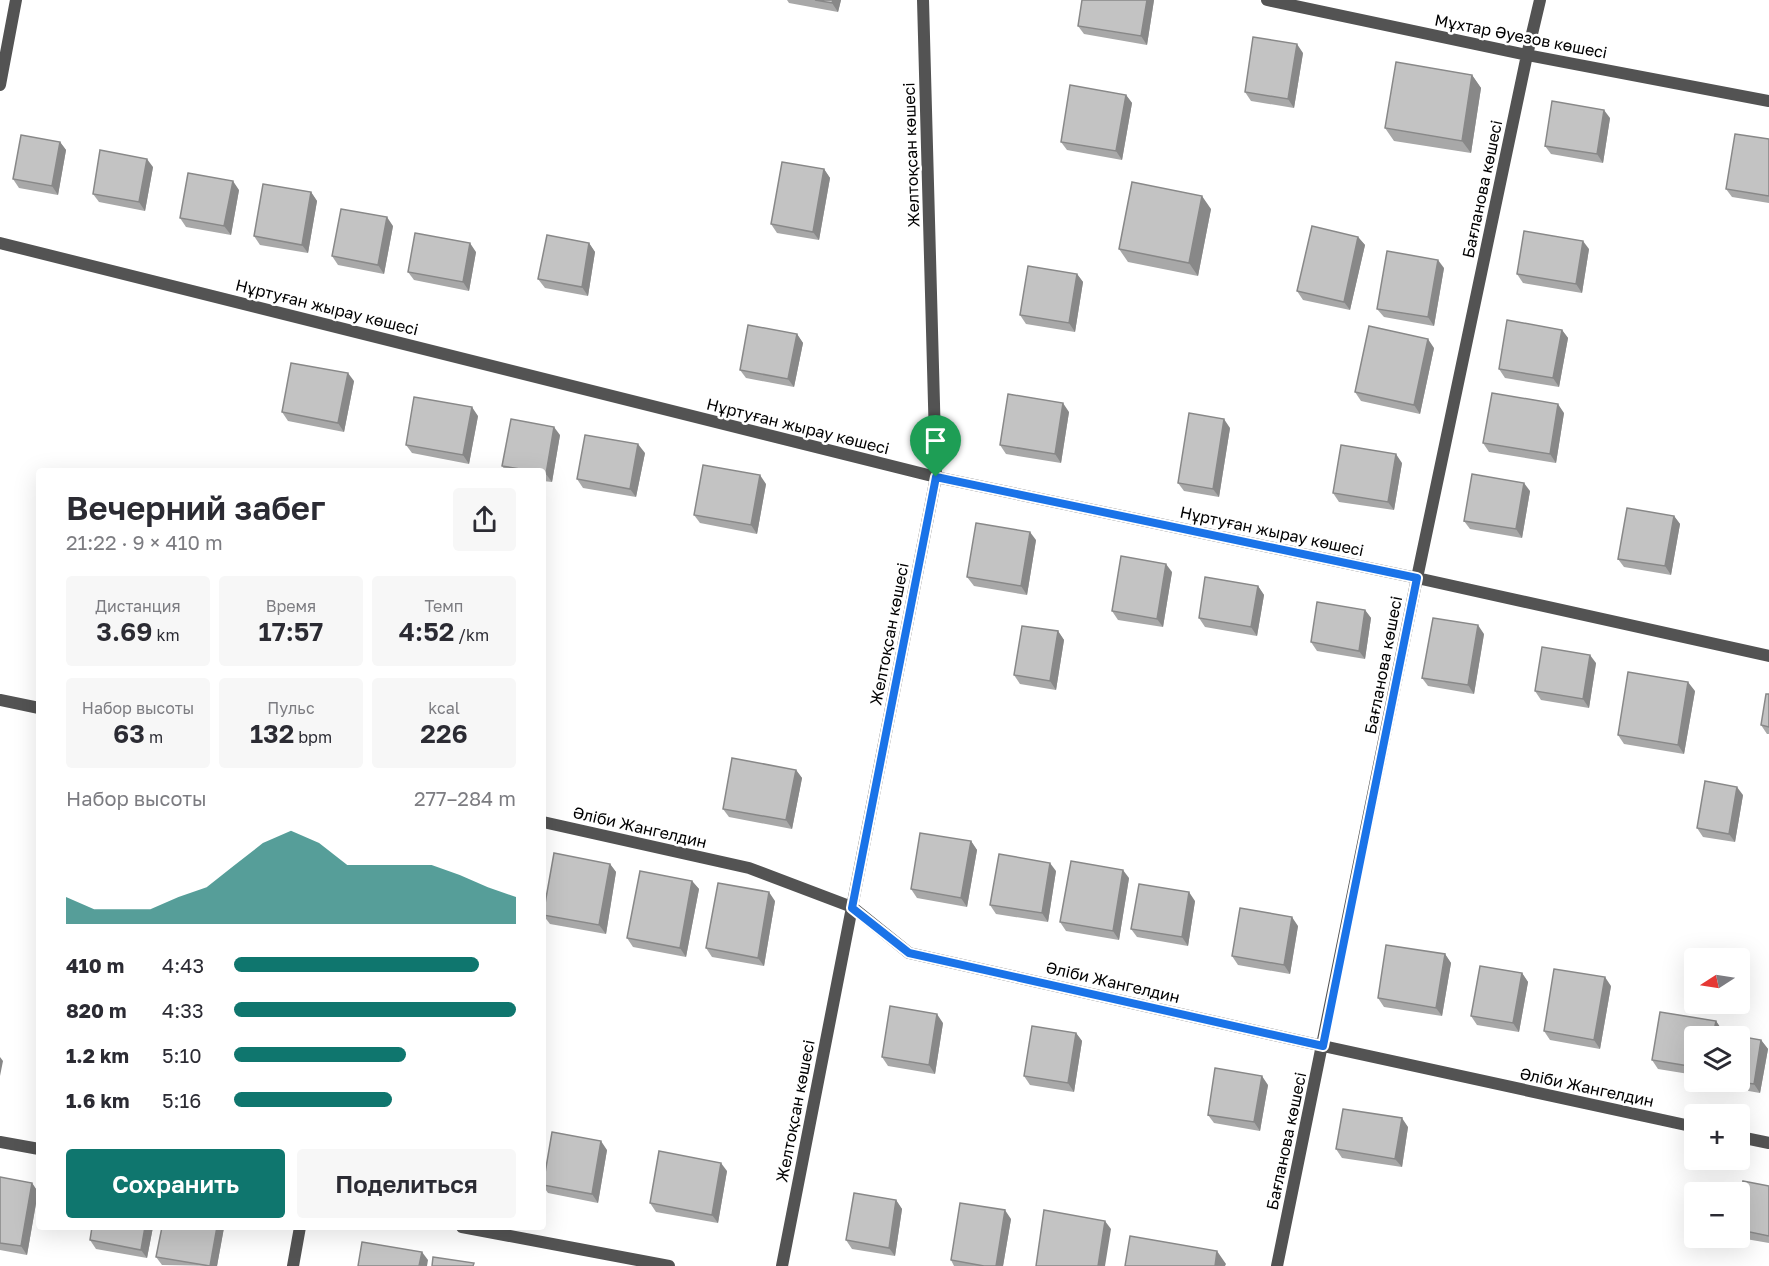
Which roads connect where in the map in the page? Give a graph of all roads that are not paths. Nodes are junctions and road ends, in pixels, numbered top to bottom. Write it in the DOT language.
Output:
graph roads {
  1 [pos="16,0"];
  2 [pos="923,0"];
  3 [pos="1267,0"];
  4 [pos="1540,0"];
  5 [pos="1527,55"];
  6 [pos="0,85"];
  7 [pos="1769,101"];
  8 [pos="0,243"];
  9 [pos="936,477"];
  10 [pos="1417,578"];
  11 [pos="1769,656"];
  12 [pos="0,700"];
  13 [pos="36,707"];
  14 [pos="546,823"];
  15 [pos="852,908"];
  16 [pos="1323,1046"];
  17 [pos="1684,1125"];
  18 [pos="1750,1139"];
  19 [pos="0,1142"];
  20 [pos="1769,1143"];
  21 [pos="36,1148"];
  22 [pos="299,1230"];
  23 [pos="478,1230"];
  24 [pos="293,1266"];
  25 [pos="669,1266"];
  26 [pos="782,1266"];
  27 [pos="1277,1266"];
  1 -- 6 [label="street"];
  2 -- 9 [label="street, Желтоқсан көшесі"];
  3 -- 5 [label="street, Мұхтар Әуезов көшесі"];
  4 -- 5 [label="street, Бағланова көшесі"];
  5 -- 7 [label="street, Мұхтар Әуезов көшесі"];
  5 -- 10 [label="street, Бағланова көшесі"];
  8 -- 9 [label="street, Нұртуған жырау көшесі"];
  9 -- 10 [label="street, Нұртуған жырау көшесі"];
  9 -- 15 [label="street, Желтоқсан көшесі"];
  10 -- 11 [label="street, Нұртуған жырау көшесі"];
  10 -- 16 [label="street, Бағланова көшесі"];
  12 -- 13 [label="street"];
  14 -- 15 [label="street, Әліби Жангелдин"];
  15 -- 16 [label="street, Әліби Жангелдин"];
  15 -- 26 [label="street, Желтоқсан көшесі"];
  16 -- 17 [label="street, Әліби Жангелдин"];
  16 -- 27 [label="street, Бағланова көшесі"];
  18 -- 20 [label="street"];
  19 -- 21 [label="street"];
  22 -- 24 [label="street"];
  23 -- 25 [label="street"];
}
